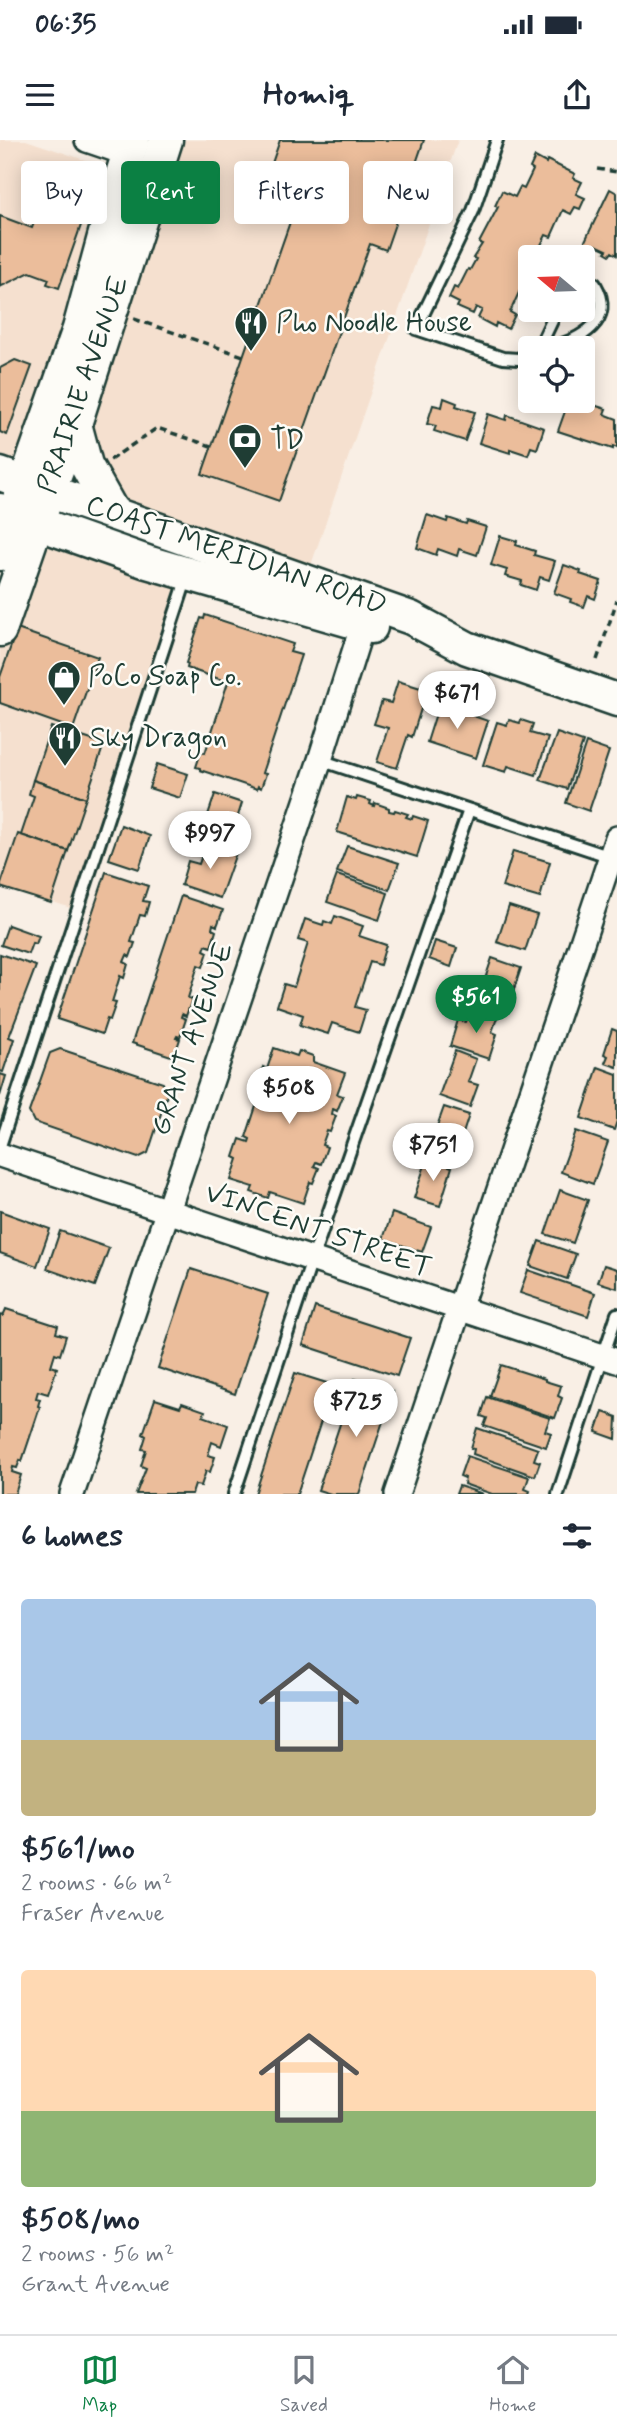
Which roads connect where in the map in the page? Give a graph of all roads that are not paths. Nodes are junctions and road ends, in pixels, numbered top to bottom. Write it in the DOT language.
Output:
graph roads {
  1 [pos="87,140"];
  2 [pos="166,140"];
  3 [pos="497,140"];
  4 [pos="131,147"];
  5 [pos="595,284"];
  6 [pos="614,305"];
  7 [pos="609,324"];
  8 [pos="579,336"];
  9 [pos="518,359"];
  10 [pos="75,424"];
  11 [pos="25,483"];
  12 [pos="113,513"];
  13 [pos="17,516"];
  14 [pos="0,554"];
  15 [pos="188,574"];
  16 [pos="366,614"];
  17 [pos="0,630"];
  18 [pos="617,700"];
  19 [pos="320,760"];
  20 [pos="469,810"];
  21 [pos="615,851"];
  22 [pos="0,1146"];
  23 [pos="0,1155"];
  24 [pos="167,1210"];
  25 [pos="312,1260"];
  26 [pos="458,1310"];
  27 [pos="617,1314"];
  28 [pos="610,1359"];
  29 [pos="72,1494"];
  30 [pos="234,1494"];
  31 [pos="397,1494"];
  32 [pos="558,1494"];
  1 -- 4 [label="street"];
  2 -- 10 [label="main road, PRAIRIE AVENUE"];
  3 -- 9 [label="lane"];
  4 -- 11 [label="main road, PRAIRIE AVENUE"];
  5 -- 6 [label="lane"];
  7 -- 8 [label="lane"];
  10 -- 11 [label="main road, PRAIRIE AVENUE"];
  10 -- 12 [label="main road"];
  11 -- 12 [label="main road, COAST MERIDIAN ROAD"];
  11 -- 13 [label="main road, PRAIRIE AVENUE"];
  12 -- 16 [label="main road, COAST MERIDIAN ROAD"];
  13 -- 14 [label="main road, PRAIRIE AVENUE"];
  13 -- 15 [label="main road, COAST MERIDIAN ROAD"];
  13 -- 17 [label="main road, PRAIRIE AVENUE"];
  15 -- 16 [label="main road, COAST MERIDIAN ROAD"];
  15 -- 22 [label="lane"];
  16 -- 18 [label="main road, COAST MERIDIAN ROAD"];
  16 -- 19 [label="street, GRANT AVENUE"];
  19 -- 20 [label="lane"];
  19 -- 24 [label="street, GRANT AVENUE"];
  20 -- 21 [label="lane"];
  20 -- 25 [label="lane"];
  21 -- 26 [label="street"];
  23 -- 24 [label="street, VINCENT STREET"];
  24 -- 25 [label="street, VINCENT STREET"];
  24 -- 29 [label="street, GRANT AVENUE"];
  25 -- 26 [label="street, VINCENT STREET"];
  25 -- 30 [label="lane"];
  26 -- 28 [label="street, VINCENT STREET"];
  26 -- 31 [label="street"];
  27 -- 28 [label="lane"];
  28 -- 32 [label="lane"];
}
